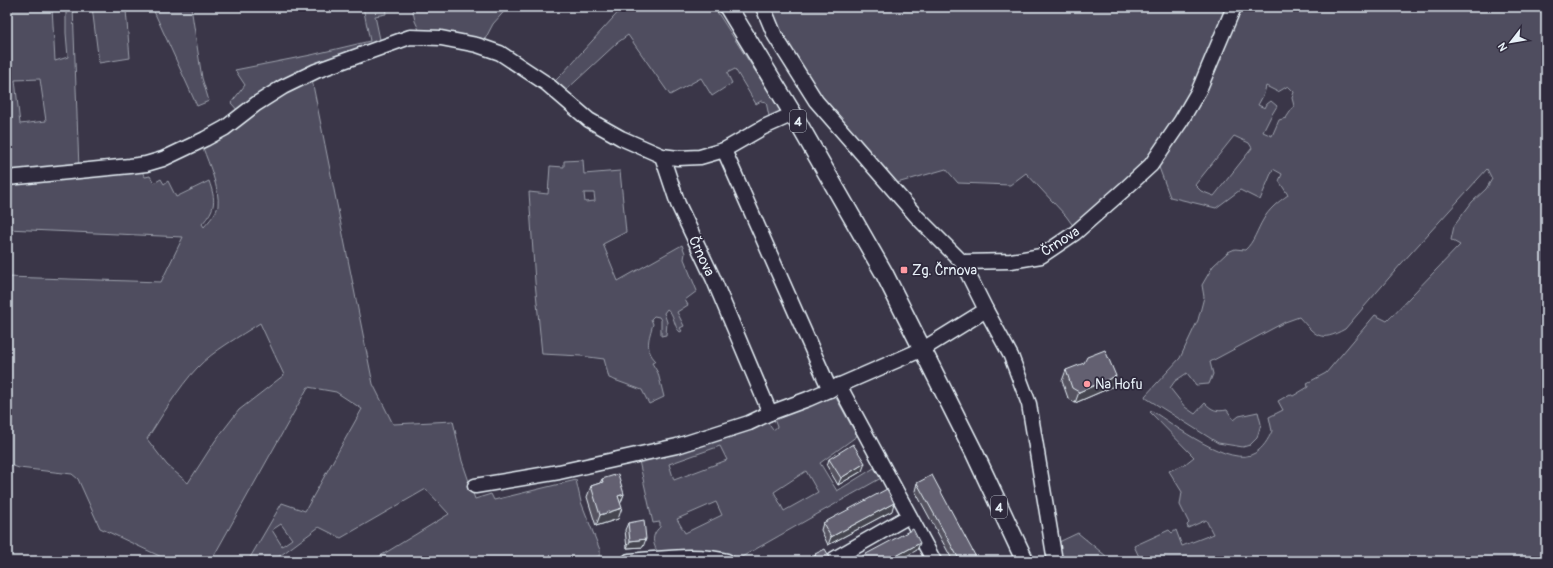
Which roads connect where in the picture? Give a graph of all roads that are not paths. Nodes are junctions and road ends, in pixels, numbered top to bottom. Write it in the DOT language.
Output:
graph roads {
  1 [pos="728,7"];
  2 [pos="762,7"];
  3 [pos="1234,7"];
  4 [pos="793,114"];
  5 [pos="724,150"];
  6 [pos="662,156"];
  7 [pos="7,178"];
  8 [pos="962,262"];
  9 [pos="986,310"];
  10 [pos="923,349"];
  11 [pos="835,387"];
  12 [pos="770,413"];
  13 [pos="475,486"];
  14 [pos="909,516"];
  15 [pos="834,559"];
  16 [pos="629,561"];
  17 [pos="727,561"];
  18 [pos="934,561"];
  19 [pos="1025,561"];
  20 [pos="1055,561"];
  1 -- 4 [label="main road, 4"];
  2 -- 8 [label="street"];
  3 -- 8 [label="street, Črnova"];
  4 -- 5 [label="street"];
  4 -- 10 [label="main road, 4"];
  5 -- 6 [label="street"];
  5 -- 11 [label="street"];
  6 -- 7 [label="street"];
  6 -- 12 [label="street, Črnova"];
  8 -- 9 [label="street"];
  9 -- 10 [label="street"];
  9 -- 20 [label="street"];
  10 -- 11 [label="street"];
  10 -- 19 [label="main road, 4"];
  11 -- 12 [label="street"];
  11 -- 14 [label="street"];
  12 -- 13 [label="street"];
  14 -- 15 [label="street"];
  14 -- 18 [label="street"];
  16 -- 17 [label="street"];
}
